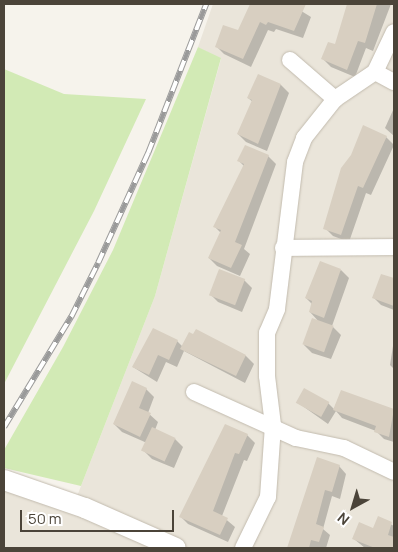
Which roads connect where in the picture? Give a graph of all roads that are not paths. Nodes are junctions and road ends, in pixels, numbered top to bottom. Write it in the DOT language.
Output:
graph roads {
  1 [pos="394,32"];
  2 [pos="290,60"];
  3 [pos="375,72"];
  4 [pos="394,82"];
  5 [pos="335,99"];
  6 [pos="282,248"];
  7 [pos="394,248"];
  8 [pos="194,392"];
  9 [pos="273,425"];
  10 [pos="394,472"];
  11 [pos="7,481"];
  12 [pos="170,547"];
  13 [pos="243,548"];
  1 -- 3 [label="street"];
  2 -- 5 [label="street"];
  3 -- 4 [label="street"];
  3 -- 5 [label="street"];
  5 -- 6 [label="street"];
  6 -- 7 [label="street"];
  6 -- 9 [label="street"];
  8 -- 9 [label="street"];
  9 -- 10 [label="street"];
  9 -- 13 [label="street"];
  11 -- 12 [label="street"];
}
